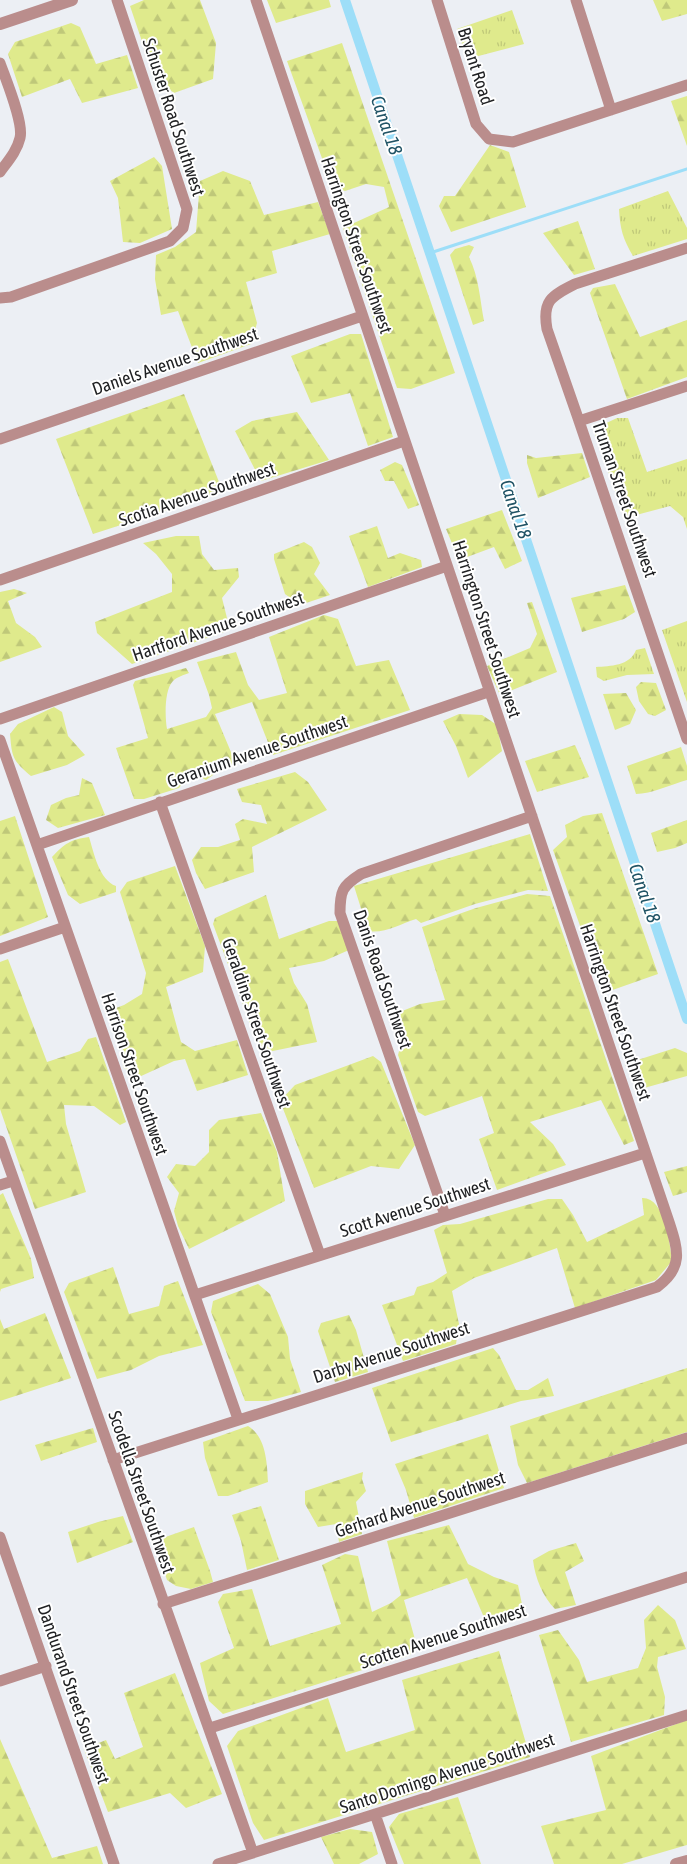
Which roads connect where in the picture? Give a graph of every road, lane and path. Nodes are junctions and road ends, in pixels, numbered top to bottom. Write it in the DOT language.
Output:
graph roads {
  1 [pos="72,0"];
  2 [pos="117,0"];
  3 [pos="256,0"];
  4 [pos="437,0"];
  5 [pos="576,0"];
  6 [pos="0,24"];
  7 [pos="0,63"];
  8 [pos="687,85"];
  9 [pos="611,110"];
  10 [pos="0,172"];
  11 [pos="687,248"];
  12 [pos="0,298"];
  13 [pos="362,316"];
  14 [pos="687,386"];
  15 [pos="579,420"];
  16 [pos="0,439"];
  17 [pos="404,442"];
  18 [pos="447,566"];
  19 [pos="0,580"];
  20 [pos="488,692"];
  21 [pos="0,718"];
  22 [pos="684,722"];
  23 [pos="687,739"];
  24 [pos="0,740"];
  25 [pos="160,802"];
  26 [pos="532,816"];
  27 [pos="36,845"];
  28 [pos="65,927"];
  29 [pos="0,949"];
  30 [pos="0,1142"];
  31 [pos="645,1153"];
  32 [pos="13,1181"];
  33 [pos="0,1185"];
  34 [pos="445,1215"];
  35 [pos="320,1255"];
  36 [pos="674,1270"];
  37 [pos="195,1295"];
  38 [pos="238,1419"];
  39 [pos="687,1438"];
  40 [pos="113,1460"];
  41 [pos="0,1537"];
  42 [pos="687,1576"];
  43 [pos="163,1604"];
  44 [pos="46,1666"];
  45 [pos="0,1680"];
  46 [pos="687,1715"];
  47 [pos="210,1728"];
  48 [pos="375,1814"];
  49 [pos="253,1853"];
  50 [pos="687,1861"];
  51 [pos="114,1864"];
  52 [pos="218,1864"];
  53 [pos="392,1864"];
  54 [pos="676,1864"];
  1 -- 6 [label="street"];
  2 -- 12 [label="street, Schuster Road Southwest"];
  3 -- 13 [label="street, Harrington Street Southwest"];
  4 -- 9 [label="street, Bryant Road"];
  5 -- 9 [label="street"];
  7 -- 10 [label="street"];
  8 -- 9 [label="street"];
  11 -- 15 [label="street, Truman Street Southwest"];
  13 -- 16 [label="street, Daniels Avenue Southwest"];
  13 -- 17 [label="street, Harrington Street Southwest"];
  14 -- 15 [label="street"];
  15 -- 22 [label="street, Truman Street Southwest"];
  17 -- 18 [label="street, Harrington Street Southwest"];
  17 -- 19 [label="street, Scotia Avenue Southwest"];
  18 -- 20 [label="street, Harrington Street Southwest"];
  18 -- 21 [label="street, Hartford Avenue Southwest"];
  20 -- 25 [label="street, Geranium Avenue Southwest"];
  20 -- 26 [label="street, Harrington Street Southwest"];
  22 -- 23 [label="street, Truman Street Southwest"];
  24 -- 27 [label="street, Harrison Street Southwest"];
  25 -- 27 [label="street, Geranium Avenue Southwest"];
  25 -- 35 [label="street, Geraldine Street Southwest"];
  26 -- 31 [label="street, Harrington Street Southwest"];
  26 -- 34 [label="street, Danis Road Southwest"];
  27 -- 28 [label="street, Harrison Street Southwest"];
  28 -- 29 [label="street"];
  28 -- 37 [label="street, Harrison Street Southwest"];
  30 -- 32 [label="street, Scodella Street Southwest"];
  31 -- 34 [label="street, Scott Avenue Southwest"];
  31 -- 36 [label="street, Harrington Street Southwest"];
  32 -- 33 [label="street"];
  32 -- 40 [label="street, Scodella Street Southwest"];
  34 -- 35 [label="street, Scott Avenue Southwest"];
  35 -- 37 [label="street, Scott Avenue Southwest"];
  36 -- 38 [label="street, Darby Avenue Southwest"];
  37 -- 38 [label="street, Harrison Street Southwest"];
  38 -- 40 [label="street, Darby Avenue Southwest"];
  39 -- 43 [label="street, Gerhard Avenue Southwest"];
  40 -- 43 [label="street, Scodella Street Southwest"];
  41 -- 44 [label="street, Dandurand Street Southwest"];
  42 -- 47 [label="street, Scotten Avenue Southwest"];
  43 -- 47 [label="street, Scodella Street Southwest"];
  44 -- 45 [label="street"];
  44 -- 51 [label="street, Dandurand Street Southwest"];
  46 -- 48 [label="street, Santo Domingo Avenue Southwest"];
  47 -- 49 [label="street, Scodella Street Southwest"];
  48 -- 49 [label="street, Santo Domingo Avenue Southwest"];
  48 -- 53 [label="street"];
  49 -- 52 [label="street, Santo Domingo Avenue Southwest"];
  50 -- 54 [label="street"];
}
